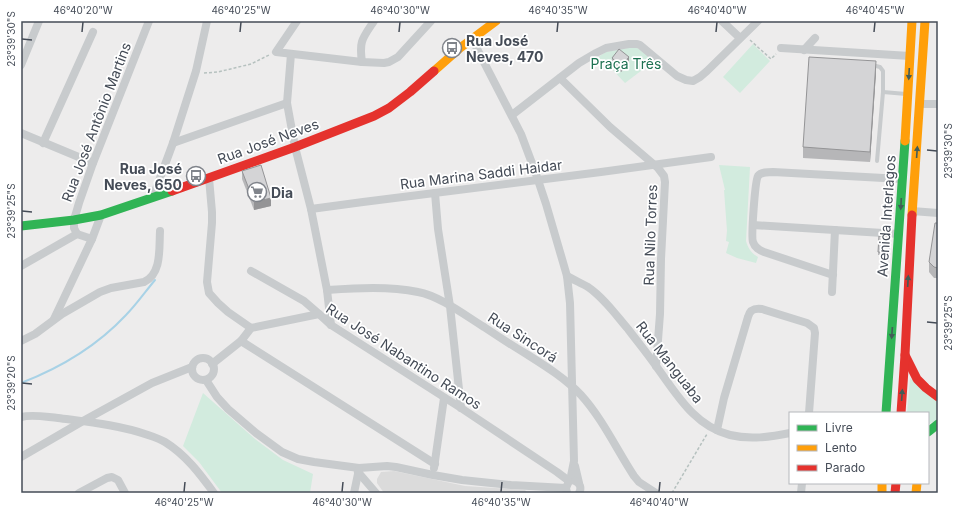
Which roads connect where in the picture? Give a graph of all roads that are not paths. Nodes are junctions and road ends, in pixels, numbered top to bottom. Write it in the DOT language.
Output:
graph roads {
  1 [pos="38,21"];
  2 [pos="149,21"];
  3 [pos="207,21"];
  4 [pos="296,21"];
  5 [pos="374,21"];
  6 [pos="431,21"];
  7 [pos="496,21"];
  8 [pos="722,21"];
  9 [pos="758,21"];
  10 [pos="912,21"];
  11 [pos="925,21"];
  12 [pos="93,32"];
  13 [pos="742,36"];
  14 [pos="815,38"];
  15 [pos="472,39"];
  16 [pos="781,48"];
  17 [pos="804,50"];
  18 [pos="291,54"];
  19 [pos="910,56"];
  20 [pos="362,62"];
  21 [pos="21,65"];
  22 [pos="867,65"];
  23 [pos="560,78"];
  24 [pos="883,92"];
  25 [pos="908,94"];
  26 [pos="286,103"];
  27 [pos="920,104"];
  28 [pos="938,104"];
  29 [pos="512,115"];
  30 [pos="21,133"];
  31 [pos="43,143"];
  32 [pos="173,143"];
  33 [pos="294,147"];
  34 [pos="711,157"];
  35 [pos="877,161"];
  36 [pos="92,163"];
  37 [pos="654,165"];
  38 [pos="208,178"];
  39 [pos="902,179"];
  40 [pos="538,180"];
  41 [pos="435,193"];
  42 [pos="153,197"];
  43 [pos="311,209"];
  44 [pos="912,211"];
  45 [pos="938,213"];
  46 [pos="101,215"];
  47 [pos="74,220"];
  48 [pos="753,225"];
  49 [pos="21,226"];
  50 [pos="835,230"];
  51 [pos="160,231"];
  52 [pos="77,234"];
  53 [pos="899,234"];
  54 [pos="92,239"];
  55 [pos="21,266"];
  56 [pos="251,271"];
  57 [pos="833,275"];
  58 [pos="567,276"];
  59 [pos="327,290"];
  60 [pos="832,292"];
  61 [pos="450,306"];
  62 [pos="319,314"];
  63 [pos="52,322"];
  64 [pos="332,325"];
  65 [pos="251,328"];
  66 [pos="21,341"];
  67 [pos="241,341"];
  68 [pos="906,355"];
  69 [pos="212,364"];
  70 [pos="656,366"];
  71 [pos="192,367"];
  72 [pos="904,376"];
  73 [pos="888,379"];
  74 [pos="916,379"];
  75 [pos="206,380"];
  76 [pos="571,386"];
  77 [pos="938,397"];
  78 [pos="444,398"];
  79 [pos="462,408"];
  80 [pos="809,412"];
  81 [pos="886,412"];
  82 [pos="901,412"];
  83 [pos="21,417"];
  84 [pos="83,421"];
  85 [pos="938,424"];
  86 [pos="714,429"];
  87 [pos="929,431"];
  88 [pos="789,433"];
  89 [pos="21,457"];
  90 [pos="435,464"];
  91 [pos="359,470"];
  92 [pos="433,475"];
  93 [pos="569,486"];
  94 [pos="535,490"];
  95 [pos="79,493"];
  96 [pos="125,493"];
  97 [pos="214,493"];
  98 [pos="354,493"];
  99 [pos="376,493"];
  100 [pos="580,493"];
  101 [pos="656,493"];
  1 -- 21 [label="street"];
  2 -- 36 [label="street, Rua José Antônio Martins"];
  3 -- 32 [label="street"];
  4 -- 18 [label="street"];
  5 -- 20 [label="street"];
  6 -- 20 [label="street"];
  7 -- 15 [label="main road, Rua José Neves"];
  8 -- 13 [label="street"];
  9 -- 13 [label="street"];
  10 -- 19 [label="main road, Avenida Interlagos"];
  11 -- 27 [label="main road, Avenida Interlagos"];
  12 -- 31 [label="street"];
  13 -- 23 [label="street"];
  14 -- 17 [label="street"];
  15 -- 29 [label="street"];
  15 -- 33 [label="main road, Rua José Neves"];
  16 -- 17 [label="street"];
  17 -- 19 [label="street"];
  18 -- 20 [label="street"];
  18 -- 26 [label="street"];
  19 -- 25 [label="main road, Avenida Interlagos, one-way"];
  22 -- 24 [label="lane"];
  23 -- 29 [label="street"];
  23 -- 37 [label="street, Rua Nilo Torres"];
  24 -- 25 [label="lane"];
  24 -- 35 [label="lane"];
  25 -- 39 [label="main road, Avenida Interlagos"];
  26 -- 32 [label="street"];
  26 -- 33 [label="street"];
  27 -- 28 [label="street"];
  44 -- 27 [label="main road, Avenida Interlagos, one-way"];
  29 -- 40 [label="street"];
  30 -- 31 [label="street"];
  31 -- 36 [label="street"];
  32 -- 42 [label="street"];
  33 -- 38 [label="main road, Rua José Neves"];
  33 -- 43 [label="street"];
  34 -- 37 [label="street, Rua Marina Saddi Haidar"];
  36 -- 47 [label="street, Rua José Antônio Martins"];
  37 -- 40 [label="street, Rua Marina Saddi Haidar"];
  37 -- 70 [label="street, Rua Nilo Torres"];
  38 -- 42 [label="main road, Rua José Neves"];
  38 -- 65 [label="street"];
  39 -- 48 [label="street"];
  39 -- 53 [label="main road, Avenida Interlagos, one-way"];
  40 -- 41 [label="street, Rua Marina Saddi Haidar"];
  40 -- 58 [label="street"];
  41 -- 43 [label="street, Rua Marina Saddi Haidar"];
  41 -- 61 [label="street"];
  42 -- 46 [label="main road, Rua José Neves"];
  43 -- 59 [label="street"];
  44 -- 45 [label="street"];
  68 -- 44 [label="main road, Avenida Interlagos, one-way"];
  46 -- 47 [label="main road, Rua José Neves"];
  46 -- 54 [label="street"];
  47 -- 49 [label="main road, Rua José Neves"];
  47 -- 52 [label="street, Rua José Antônio Martins"];
  48 -- 50 [label="street"];
  48 -- 57 [label="street"];
  50 -- 53 [label="street"];
  50 -- 57 [label="street"];
  51 -- 63 [label="street"];
  52 -- 54 [label="street"];
  52 -- 55 [label="street"];
  53 -- 73 [label="main road, Avenida Interlagos, one-way"];
  54 -- 63 [label="street"];
  56 -- 62 [label="street"];
  57 -- 60 [label="street"];
  58 -- 70 [label="street, Rua Manguaba"];
  58 -- 76 [label="street"];
  59 -- 61 [label="street, Rua Sincorá"];
  59 -- 64 [label="street"];
  61 -- 76 [label="street, Rua Sincorá"];
  61 -- 79 [label="street"];
  62 -- 64 [label="street, Rua José Nabantino Ramos"];
  62 -- 65 [label="street, Rua José Nabantino Ramos"];
  63 -- 66 [label="street"];
  64 -- 78 [label="street, Rua José Nabantino Ramos"];
  65 -- 67 [label="street"];
  67 -- 69 [label="street"];
  67 -- 90 [label="street"];
  68 -- 72 [label="main road, Avenida Interlagos"];
  68 -- 74 [label="main road"];
  69 -- 71 [label="street"];
  69 -- 75 [label="street"];
  70 -- 86 [label="street, Rua Manguaba"];
  71 -- 75 [label="street"];
  71 -- 84 [label="street"];
  72 -- 73 [label="main road"];
  72 -- 74 [label="main road"];
  82 -- 72 [label="main road, Avenida Interlagos, one-way"];
  73 -- 81 [label="main road, Avenida Interlagos"];
  74 -- 77 [label="main road"];
  75 -- 91 [label="street"];
  76 -- 93 [label="street"];
  76 -- 101 [label="street, Rua Sincorá"];
  78 -- 79 [label="street, Rua José Nabantino Ramos"];
  78 -- 90 [label="street"];
  79 -- 93 [label="street, Rua José Nabantino Ramos"];
  80 -- 86 [label="street"];
  83 -- 84 [label="street"];
  84 -- 89 [label="street"];
  84 -- 97 [label="street"];
  85 -- 87 [label="main road"];
  86 -- 88 [label="street, Rua Manguaba"];
  90 -- 92 [label="street"];
  91 -- 92 [label="street"];
  91 -- 98 [label="street"];
  91 -- 99 [label="street"];
  92 -- 94 [label="street"];
  93 -- 94 [label="street"];
  93 -- 100 [label="street"];
  95 -- 96 [label="street"];
}
